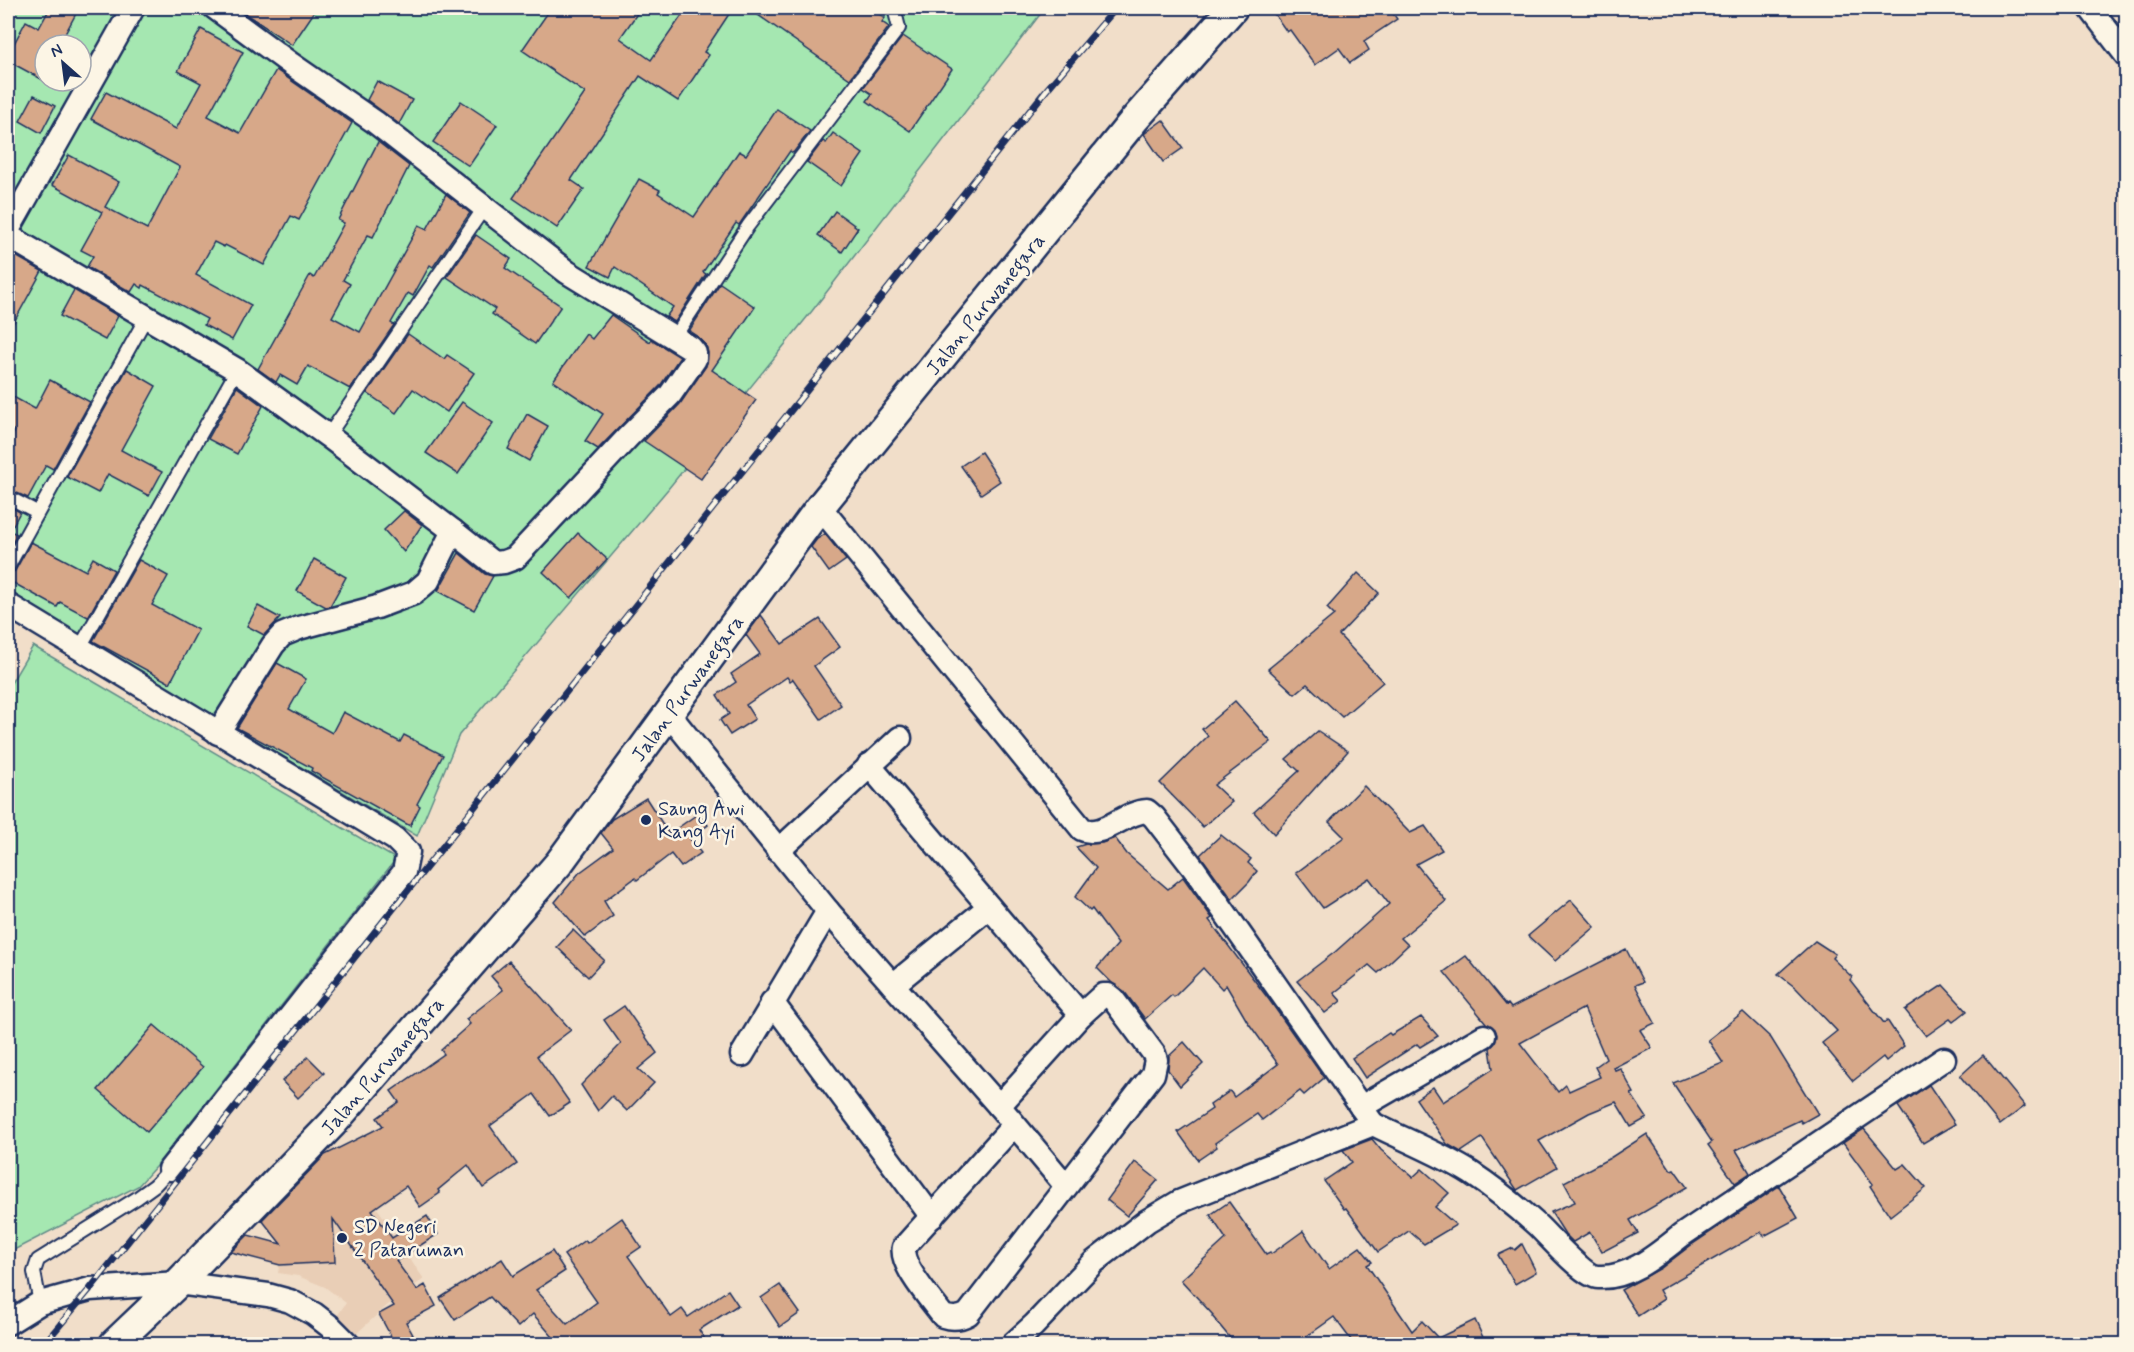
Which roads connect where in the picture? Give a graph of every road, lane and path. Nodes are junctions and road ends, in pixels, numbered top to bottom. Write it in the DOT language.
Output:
graph roads {
  1 [pos="133,8"];
  2 [pos="215,8"];
  3 [pos="894,8"];
  4 [pos="1233,8"];
  5 [pos="2090,8"];
  6 [pos="2127,55"];
  7 [pos="484,208"];
  8 [pos="8,230"];
  9 [pos="8,236"];
  10 [pos="147,316"];
  11 [pos="674,338"];
  12 [pos="237,370"];
  13 [pos="327,436"];
  14 [pos="8,497"];
  15 [pos="820,507"];
  16 [pos="37,512"];
  17 [pos="453,531"];
  18 [pos="8,567"];
  19 [pos="8,605"];
  20 [pos="79,649"];
  21 [pos="668,713"];
  22 [pos="218,733"];
  23 [pos="900,738"];
  24 [pos="869,765"];
  25 [pos="778,850"];
  26 [pos="989,907"];
  27 [pos="828,911"];
  28 [pos="893,985"];
  29 [pos="772,1002"];
  30 [pos="1081,1014"];
  31 [pos="1484,1036"];
  32 [pos="742,1055"];
  33 [pos="1944,1059"];
  34 [pos="999,1106"];
  35 [pos="1367,1115"];
  36 [pos="1014,1125"];
  37 [pos="170,1169"];
  38 [pos="1066,1186"];
  39 [pos="932,1217"];
  40 [pos="178,1283"];
  41 [pos="40,1303"];
  42 [pos="8,1323"];
  43 [pos="114,1344"];
  44 [pos="348,1344"];
  45 [pos="1013,1344"];
  1 -- 8 [label="street"];
  2 -- 7 [label="street"];
  3 -- 11 [label="lane"];
  4 -- 15 [label="street, Jalan Purwanegara"];
  5 -- 6 [label="street"];
  7 -- 11 [label="street"];
  7 -- 13 [label="lane"];
  9 -- 10 [label="street"];
  10 -- 12 [label="street"];
  10 -- 16 [label="lane"];
  11 -- 17 [label="street"];
  12 -- 13 [label="street"];
  12 -- 20 [label="lane"];
  13 -- 17 [label="street"];
  14 -- 16 [label="lane"];
  15 -- 21 [label="street, Jalan Purwanegara"];
  15 -- 35 [label="street"];
  16 -- 18 [label="lane"];
  17 -- 22 [label="street"];
  19 -- 20 [label="street"];
  20 -- 22 [label="street"];
  21 -- 25 [label="street"];
  21 -- 40 [label="street, Jalan Purwanegara"];
  22 -- 37 [label="street"];
  23 -- 24 [label="street"];
  24 -- 25 [label="street"];
  24 -- 26 [label="street"];
  25 -- 27 [label="street"];
  26 -- 28 [label="street"];
  26 -- 30 [label="street"];
  27 -- 28 [label="street"];
  27 -- 29 [label="street"];
  28 -- 34 [label="street"];
  29 -- 32 [label="street"];
  29 -- 39 [label="street"];
  30 -- 34 [label="street"];
  30 -- 38 [label="street"];
  31 -- 35 [label="street"];
  33 -- 35 [label="street"];
  34 -- 36 [label="street"];
  35 -- 45 [label="street"];
  36 -- 38 [label="street"];
  36 -- 39 [label="street"];
  37 -- 41 [label="lane"];
  38 -- 39 [label="street"];
  40 -- 41 [label="street"];
  40 -- 43 [label="street, Jalan Purwanegara"];
  40 -- 44 [label="street"];
  41 -- 42 [label="street"];
}
